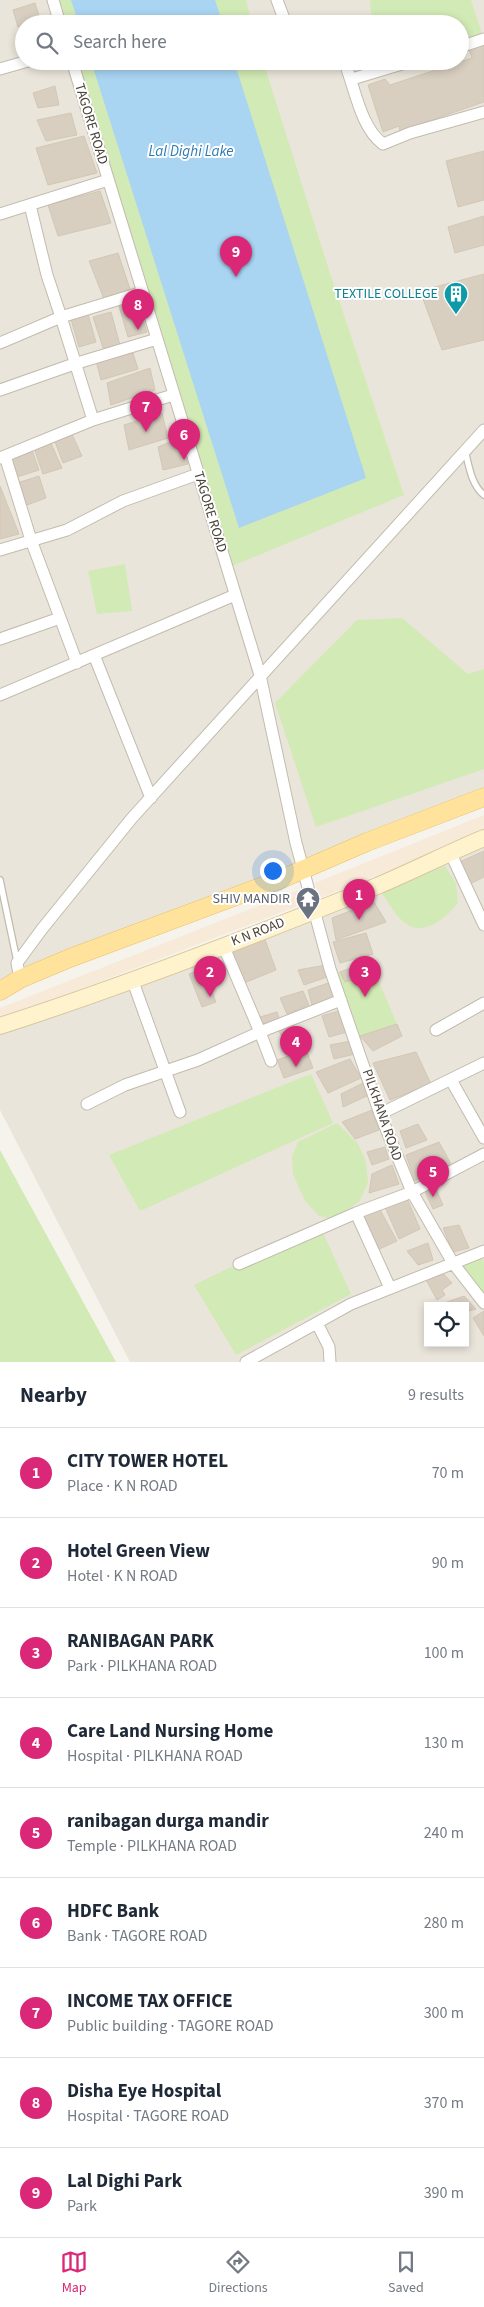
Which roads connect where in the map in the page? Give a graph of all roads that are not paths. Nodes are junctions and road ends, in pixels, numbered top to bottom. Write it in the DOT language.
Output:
graph roads {
  1 [pos="53,0"];
  2 [pos="277,0"];
  3 [pos="57,15"];
  4 [pos="283,15"];
  5 [pos="484,39"];
  6 [pos="469,43"];
  7 [pos="15,65"];
  8 [pos="0,70"];
  9 [pos="75,70"];
  10 [pos="348,70"];
  11 [pos="382,70"];
  12 [pos="352,79"];
  13 [pos="484,112"];
  14 [pos="108,180"];
  15 [pos="30,205"];
  16 [pos="0,214"];
  17 [pos="143,292"];
  18 [pos="61,317"];
  19 [pos="157,339"];
  20 [pos="0,344"];
  21 [pos="74,364"];
  22 [pos="0,390"];
  23 [pos="173,395"];
  24 [pos="93,420"];
  25 [pos="484,430"];
  26 [pos="465,451"];
  27 [pos="2,457"];
  28 [pos="198,474"];
  29 [pos="484,495"];
  30 [pos="31,540"];
  31 [pos="0,550"];
  32 [pos="235,595"];
  33 [pos="60,618"];
  34 [pos="0,639"];
  35 [pos="94,655"];
  36 [pos="77,663"];
  37 [pos="260,675"];
  38 [pos="0,695"];
  39 [pos="484,797"];
  40 [pos="151,798"];
  41 [pos="484,838"];
  42 [pos="450,852"];
  43 [pos="302,870"];
  44 [pos="0,880"];
  45 [pos="315,910"];
  46 [pos="484,926"];
  47 [pos="223,945"];
  48 [pos="18,971"];
  49 [pos="132,979"];
  50 [pos="0,992"];
  51 [pos="341,1000"];
  52 [pos="484,1002"];
  53 [pos="0,1026"];
  54 [pos="436,1030"];
  55 [pos="260,1032"];
  56 [pos="271,1061"];
  57 [pos="484,1063"];
  58 [pos="166,1072"];
  59 [pos="451,1080"];
  60 [pos="87,1104"];
  61 [pos="180,1112"];
  62 [pos="380,1114"];
  63 [pos="484,1138"];
  64 [pos="484,1154"];
  65 [pos="412,1192"];
  66 [pos="356,1213"];
  67 [pos="484,1251"];
  68 [pos="453,1263"];
  69 [pos="240,1264"];
  70 [pos="390,1288"];
  71 [pos="484,1303"];
  72 [pos="318,1323"];
  73 [pos="251,1361"];
  74 [pos="330,1362"];
  1 -- 3 [label="street"];
  2 -- 4 [label="street"];
  5 -- 6 [label="street"];
  7 -- 8 [label="street"];
  9 -- 14 [label="street, TAGORE ROAD"];
  10 -- 12 [label="street"];
  11 -- 12 [label="street"];
  12 -- 13 [label="street"];
  14 -- 15 [label="street"];
  14 -- 17 [label="street, TAGORE ROAD"];
  15 -- 16 [label="street"];
  15 -- 18 [label="street"];
  17 -- 18 [label="street"];
  17 -- 19 [label="street, TAGORE ROAD"];
  18 -- 20 [label="street"];
  18 -- 21 [label="street"];
  19 -- 21 [label="street"];
  19 -- 23 [label="street, TAGORE ROAD"];
  21 -- 22 [label="street"];
  21 -- 24 [label="street"];
  23 -- 24 [label="street"];
  23 -- 28 [label="street, TAGORE ROAD"];
  24 -- 27 [label="street"];
  25 -- 26 [label="street"];
  26 -- 29 [label="lane"];
  26 -- 37 [label="street"];
  27 -- 30 [label="street"];
  28 -- 30 [label="street"];
  28 -- 32 [label="street, TAGORE ROAD"];
  30 -- 31 [label="street"];
  30 -- 33 [label="street"];
  32 -- 35 [label="street"];
  32 -- 37 [label="street, TAGORE ROAD"];
  33 -- 34 [label="street"];
  33 -- 36 [label="street"];
  35 -- 36 [label="street"];
  35 -- 40 [label="street"];
  36 -- 38 [label="street"];
  37 -- 40 [label="street"];
  37 -- 43 [label="street, TAGORE ROAD"];
  39 -- 43 [label="main road"];
  40 -- 48 [label="street"];
  41 -- 42 [label="street, K N ROAD"];
  42 -- 45 [label="street, K N ROAD"];
  42 -- 46 [label="street"];
  43 -- 45 [label="street, PILKHANA ROAD"];
  43 -- 48 [label="main road"];
  44 -- 48 [label="lane"];
  45 -- 47 [label="street, K N ROAD"];
  45 -- 51 [label="street, PILKHANA ROAD"];
  47 -- 49 [label="street, K N ROAD"];
  47 -- 55 [label="street"];
  48 -- 50 [label="main road"];
  49 -- 53 [label="street, K N ROAD"];
  49 -- 58 [label="street"];
  51 -- 55 [label="street"];
  51 -- 62 [label="street, PILKHANA ROAD"];
  52 -- 54 [label="street"];
  55 -- 56 [label="street"];
  55 -- 58 [label="street"];
  57 -- 59 [label="street"];
  58 -- 60 [label="street"];
  58 -- 61 [label="street"];
  59 -- 62 [label="street"];
  59 -- 63 [label="street"];
  62 -- 65 [label="street, PILKHANA ROAD"];
  64 -- 65 [label="street"];
  65 -- 66 [label="street"];
  65 -- 68 [label="street, PILKHANA ROAD"];
  66 -- 69 [label="street"];
  66 -- 70 [label="street"];
  67 -- 68 [label="street"];
  68 -- 70 [label="street"];
  68 -- 71 [label="street, PILKHANA ROAD"];
  70 -- 72 [label="street"];
  72 -- 73 [label="street"];
  72 -- 74 [label="street"];
}
